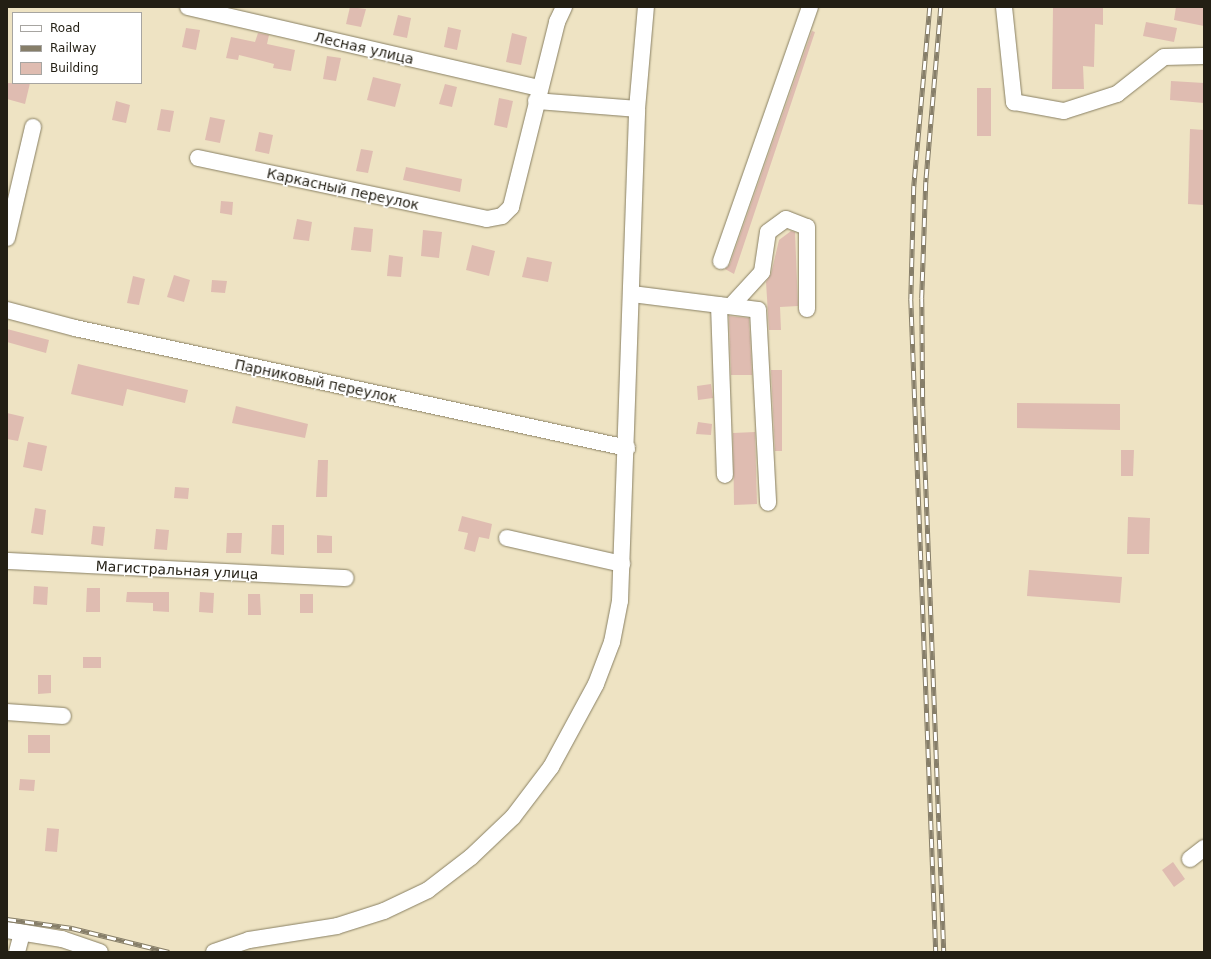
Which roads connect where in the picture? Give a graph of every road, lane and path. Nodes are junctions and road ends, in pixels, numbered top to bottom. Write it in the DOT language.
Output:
graph roads {
  1 [pos="188,7"];
  2 [pos="564,7"];
  3 [pos="646,7"];
  4 [pos="810,7"];
  5 [pos="1004,7"];
  6 [pos="1204,56"];
  7 [pos="538,95"];
  8 [pos="637,109"];
  9 [pos="33,127"];
  10 [pos="198,158"];
  11 [pos="7,238"];
  12 [pos="722,260"];
  13 [pos="632,294"];
  14 [pos="725,306"];
  15 [pos="808,309"];
  16 [pos="7,310"];
  17 [pos="627,448"];
  18 [pos="725,475"];
  19 [pos="768,503"];
  20 [pos="506,538"];
  21 [pos="7,562"];
  22 [pos="622,564"];
  23 [pos="346,578"];
  24 [pos="7,712"];
  25 [pos="63,716"];
  26 [pos="1204,848"];
  27 [pos="1190,860"];
  28 [pos="14,931"];
  29 [pos="76,948"];
  30 [pos="17,952"];
  31 [pos="100,952"];
  32 [pos="214,952"];
  1 -- 7 [label="street, Лесная улица"];
  2 -- 7 [label="street"];
  3 -- 8 [label="street"];
  4 -- 12 [label="street"];
  5 -- 6 [label="street"];
  7 -- 8 [label="street, Лесная улица"];
  7 -- 10 [label="street, Каркасный переулок"];
  8 -- 13 [label="street"];
  9 -- 11 [label="street"];
  13 -- 14 [label="street"];
  13 -- 17 [label="street"];
  14 -- 15 [label="street"];
  14 -- 18 [label="street"];
  14 -- 19 [label="street"];
  16 -- 17 [label="street, Парниковый переулок"];
  17 -- 22 [label="street"];
  20 -- 22 [label="street"];
  21 -- 23 [label="street, Магистральная улица"];
  22 -- 32 [label="street"];
  24 -- 25 [label="street"];
  26 -- 27 [label="street"];
  28 -- 29 [label="street"];
  28 -- 30 [label="street"];
  29 -- 31 [label="street"];
}
